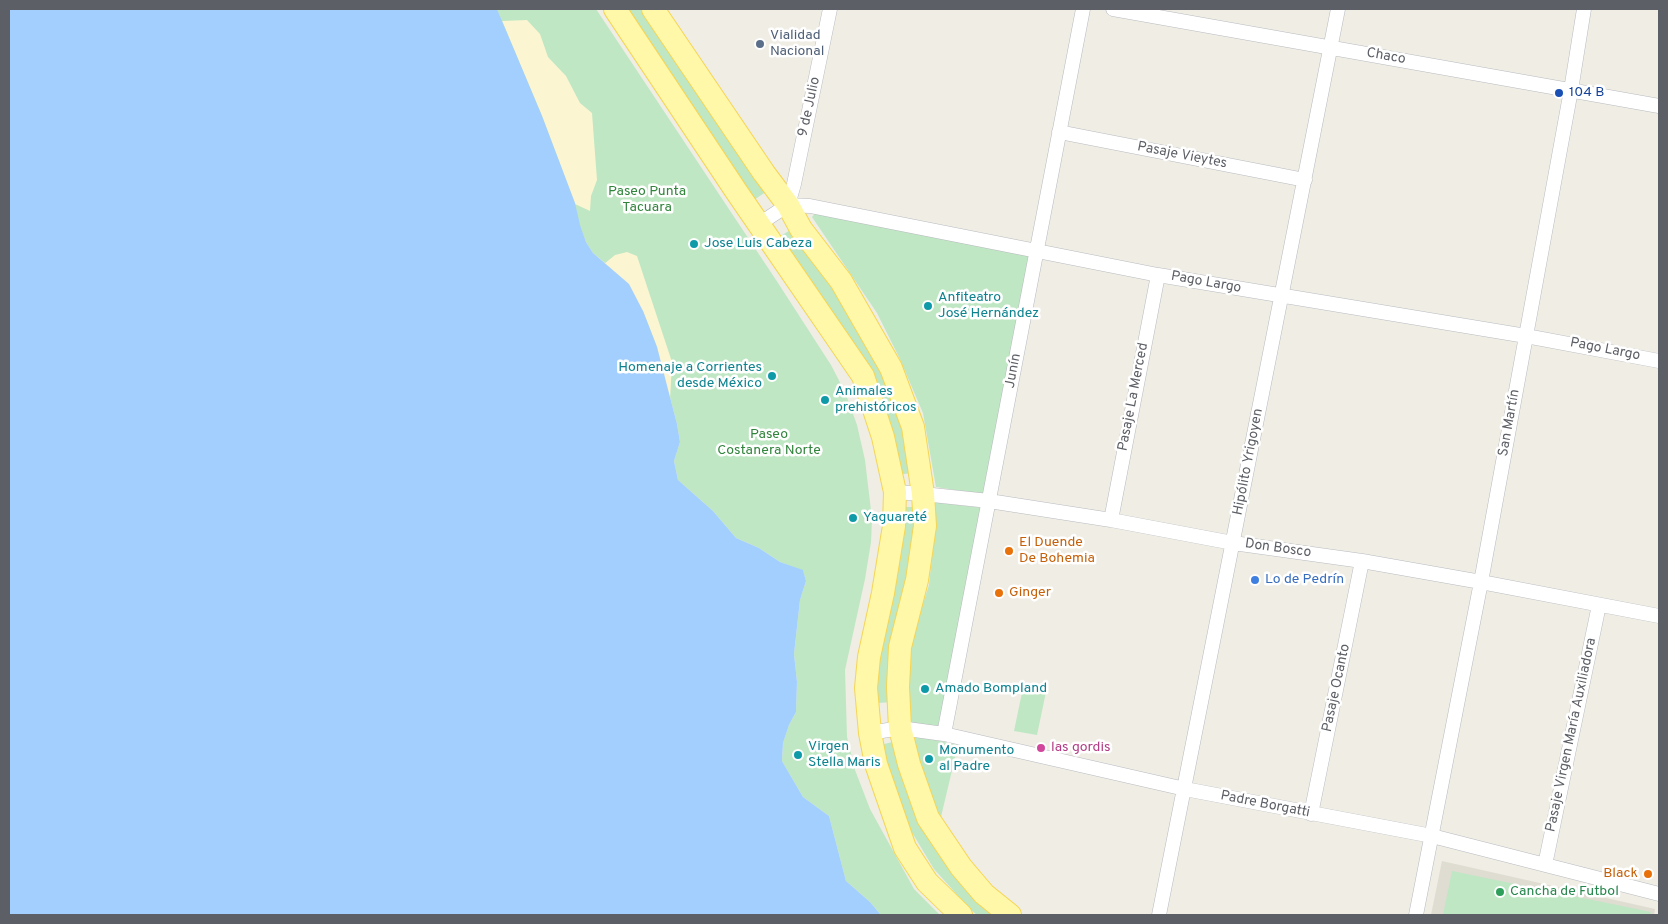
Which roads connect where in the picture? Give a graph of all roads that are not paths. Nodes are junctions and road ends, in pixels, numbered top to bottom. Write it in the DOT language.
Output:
graph roads {
  1 [pos="615,9"];
  2 [pos="653,9"];
  3 [pos="830,9"];
  4 [pos="1083,9"];
  5 [pos="1113,9"];
  6 [pos="1338,9"];
  7 [pos="1584,9"];
  8 [pos="1332,47"];
  9 [pos="1572,90"];
  10 [pos="1659,106"];
  11 [pos="1059,132"];
  12 [pos="1305,180"];
  13 [pos="788,205"];
  14 [pos="759,224"];
  15 [pos="1037,251"];
  16 [pos="1158,275"];
  17 [pos="1281,296"];
  18 [pos="1526,336"];
  19 [pos="1659,361"];
  20 [pos="895,492"];
  21 [pos="923,494"];
  22 [pos="989,500"];
  23 [pos="1111,520"];
  24 [pos="1234,543"];
  25 [pos="1362,561"];
  26 [pos="1481,582"];
  27 [pos="1599,605"];
  28 [pos="1659,616"];
  29 [pos="900,728"];
  30 [pos="870,732"];
  31 [pos="944,734"];
  32 [pos="1185,789"];
  33 [pos="1311,814"];
  34 [pos="1432,836"];
  35 [pos="1545,865"];
  36 [pos="1659,894"];
  37 [pos="961,915"];
  38 [pos="1010,915"];
  39 [pos="1159,915"];
  40 [pos="1416,915"];
  1 -- 14 [label="main road"];
  2 -- 13 [label="main road"];
  3 -- 13 [label="street, 9 de Julio"];
  4 -- 11 [label="street, Junín"];
  5 -- 8 [label="street, Chaco"];
  6 -- 8 [label="street, Hipólito Yrigoyen"];
  7 -- 9 [label="street, San Martín"];
  8 -- 9 [label="street, Chaco"];
  8 -- 12 [label="street, Hipólito Yrigoyen"];
  9 -- 10 [label="street, Chaco"];
  9 -- 18 [label="street, San Martín"];
  11 -- 12 [label="street, Pasaje Vieytes"];
  11 -- 15 [label="street, Junín"];
  12 -- 17 [label="street, Hipólito Yrigoyen"];
  13 -- 14 [label="street"];
  13 -- 15 [label="street, Pago Largo"];
  13 -- 21 [label="main road"];
  14 -- 20 [label="main road"];
  15 -- 16 [label="street, Pago Largo"];
  15 -- 22 [label="street, Junín"];
  16 -- 17 [label="street, Pago Largo"];
  16 -- 23 [label="street, Pasaje La Merced"];
  17 -- 18 [label="street, Pago Largo"];
  17 -- 24 [label="street, Hipólito Yrigoyen"];
  18 -- 19 [label="street, Pago Largo"];
  18 -- 26 [label="street, San Martín"];
  20 -- 21 [label="street, Don Bosco"];
  20 -- 30 [label="main road"];
  21 -- 22 [label="street, Don Bosco"];
  21 -- 29 [label="main road"];
  22 -- 23 [label="street, Don Bosco"];
  22 -- 31 [label="street, Junín"];
  23 -- 24 [label="street, Don Bosco"];
  24 -- 25 [label="street, Don Bosco"];
  24 -- 32 [label="street, Hipólito Yrigoyen"];
  25 -- 26 [label="street, Don Bosco"];
  25 -- 33 [label="street, Pasaje Ocanto"];
  26 -- 27 [label="street, Don Bosco"];
  26 -- 34 [label="street, San Martín"];
  27 -- 28 [label="street, Don Bosco"];
  27 -- 35 [label="street, Pasaje Virgen María Auxiliadora"];
  29 -- 30 [label="street, Padre Borgatti"];
  29 -- 31 [label="street, Padre Borgatti"];
  29 -- 38 [label="main road"];
  30 -- 37 [label="main road"];
  31 -- 32 [label="street, Padre Borgatti"];
  32 -- 33 [label="street, Padre Borgatti"];
  32 -- 39 [label="street, Hipólito Yrigoyen"];
  33 -- 34 [label="street, Padre Borgatti"];
  34 -- 35 [label="street, Padre Borgatti"];
  34 -- 40 [label="street, San Martín"];
  35 -- 36 [label="street, Padre Borgatti"];
}
